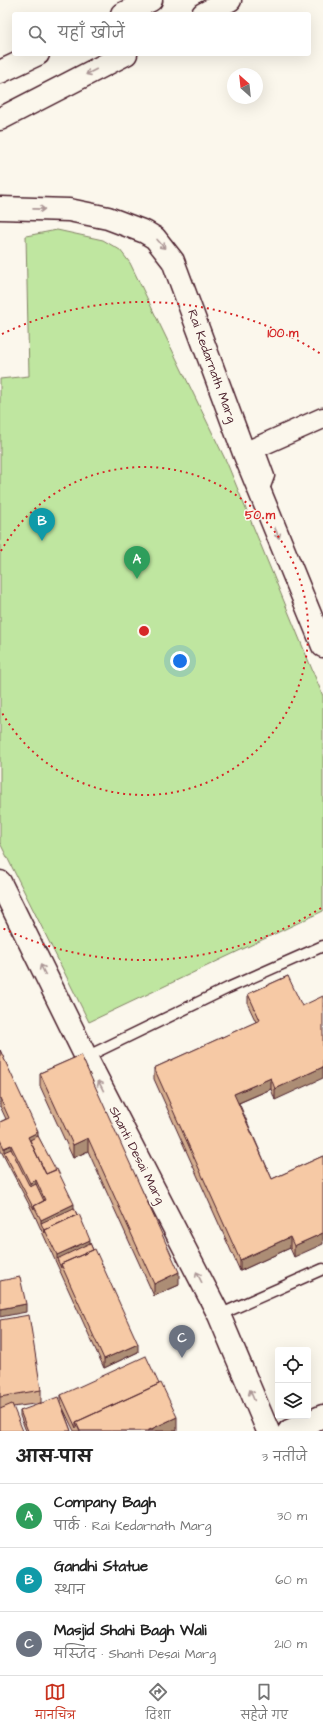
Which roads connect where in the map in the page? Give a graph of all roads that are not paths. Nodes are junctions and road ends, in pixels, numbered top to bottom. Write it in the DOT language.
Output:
graph roads {
  1 [pos="152,0"];
  2 [pos="230,0"];
  3 [pos="126,12"];
  4 [pos="207,12"];
  5 [pos="34,56"];
  6 [pos="122,56"];
  7 [pos="0,72"];
  8 [pos="0,119"];
  9 [pos="0,208"];
  10 [pos="319,423"];
  11 [pos="244,453"];
  12 [pos="323,646"];
  13 [pos="0,882"];
  14 [pos="323,946"];
  15 [pos="86,1057"];
  16 [pos="323,1269"];
  17 [pos="219,1316"];
  18 [pos="323,1416"];
  19 [pos="268,1431"];
  20 [pos="289,1431"];
  1 -- 3 [label="street"];
  2 -- 4 [label="street"];
  5 -- 7 [label="street"];
  6 -- 8 [label="street, one-way"];
  9 -- 11 [label="street, Rai Kedarnath Marg, one-way"];
  10 -- 11 [label="street"];
  11 -- 12 [label="street, Rai Kedarnath Marg, one-way"];
  15 -- 13 [label="street, Shanti Desai Marg, one-way"];
  14 -- 15 [label="lane"];
  17 -- 15 [label="street, Shanti Desai Marg, one-way"];
  16 -- 17 [label="lane"];
  19 -- 17 [label="street, Shanti Desai Marg, one-way"];
  18 -- 20 [label="street"];
}
